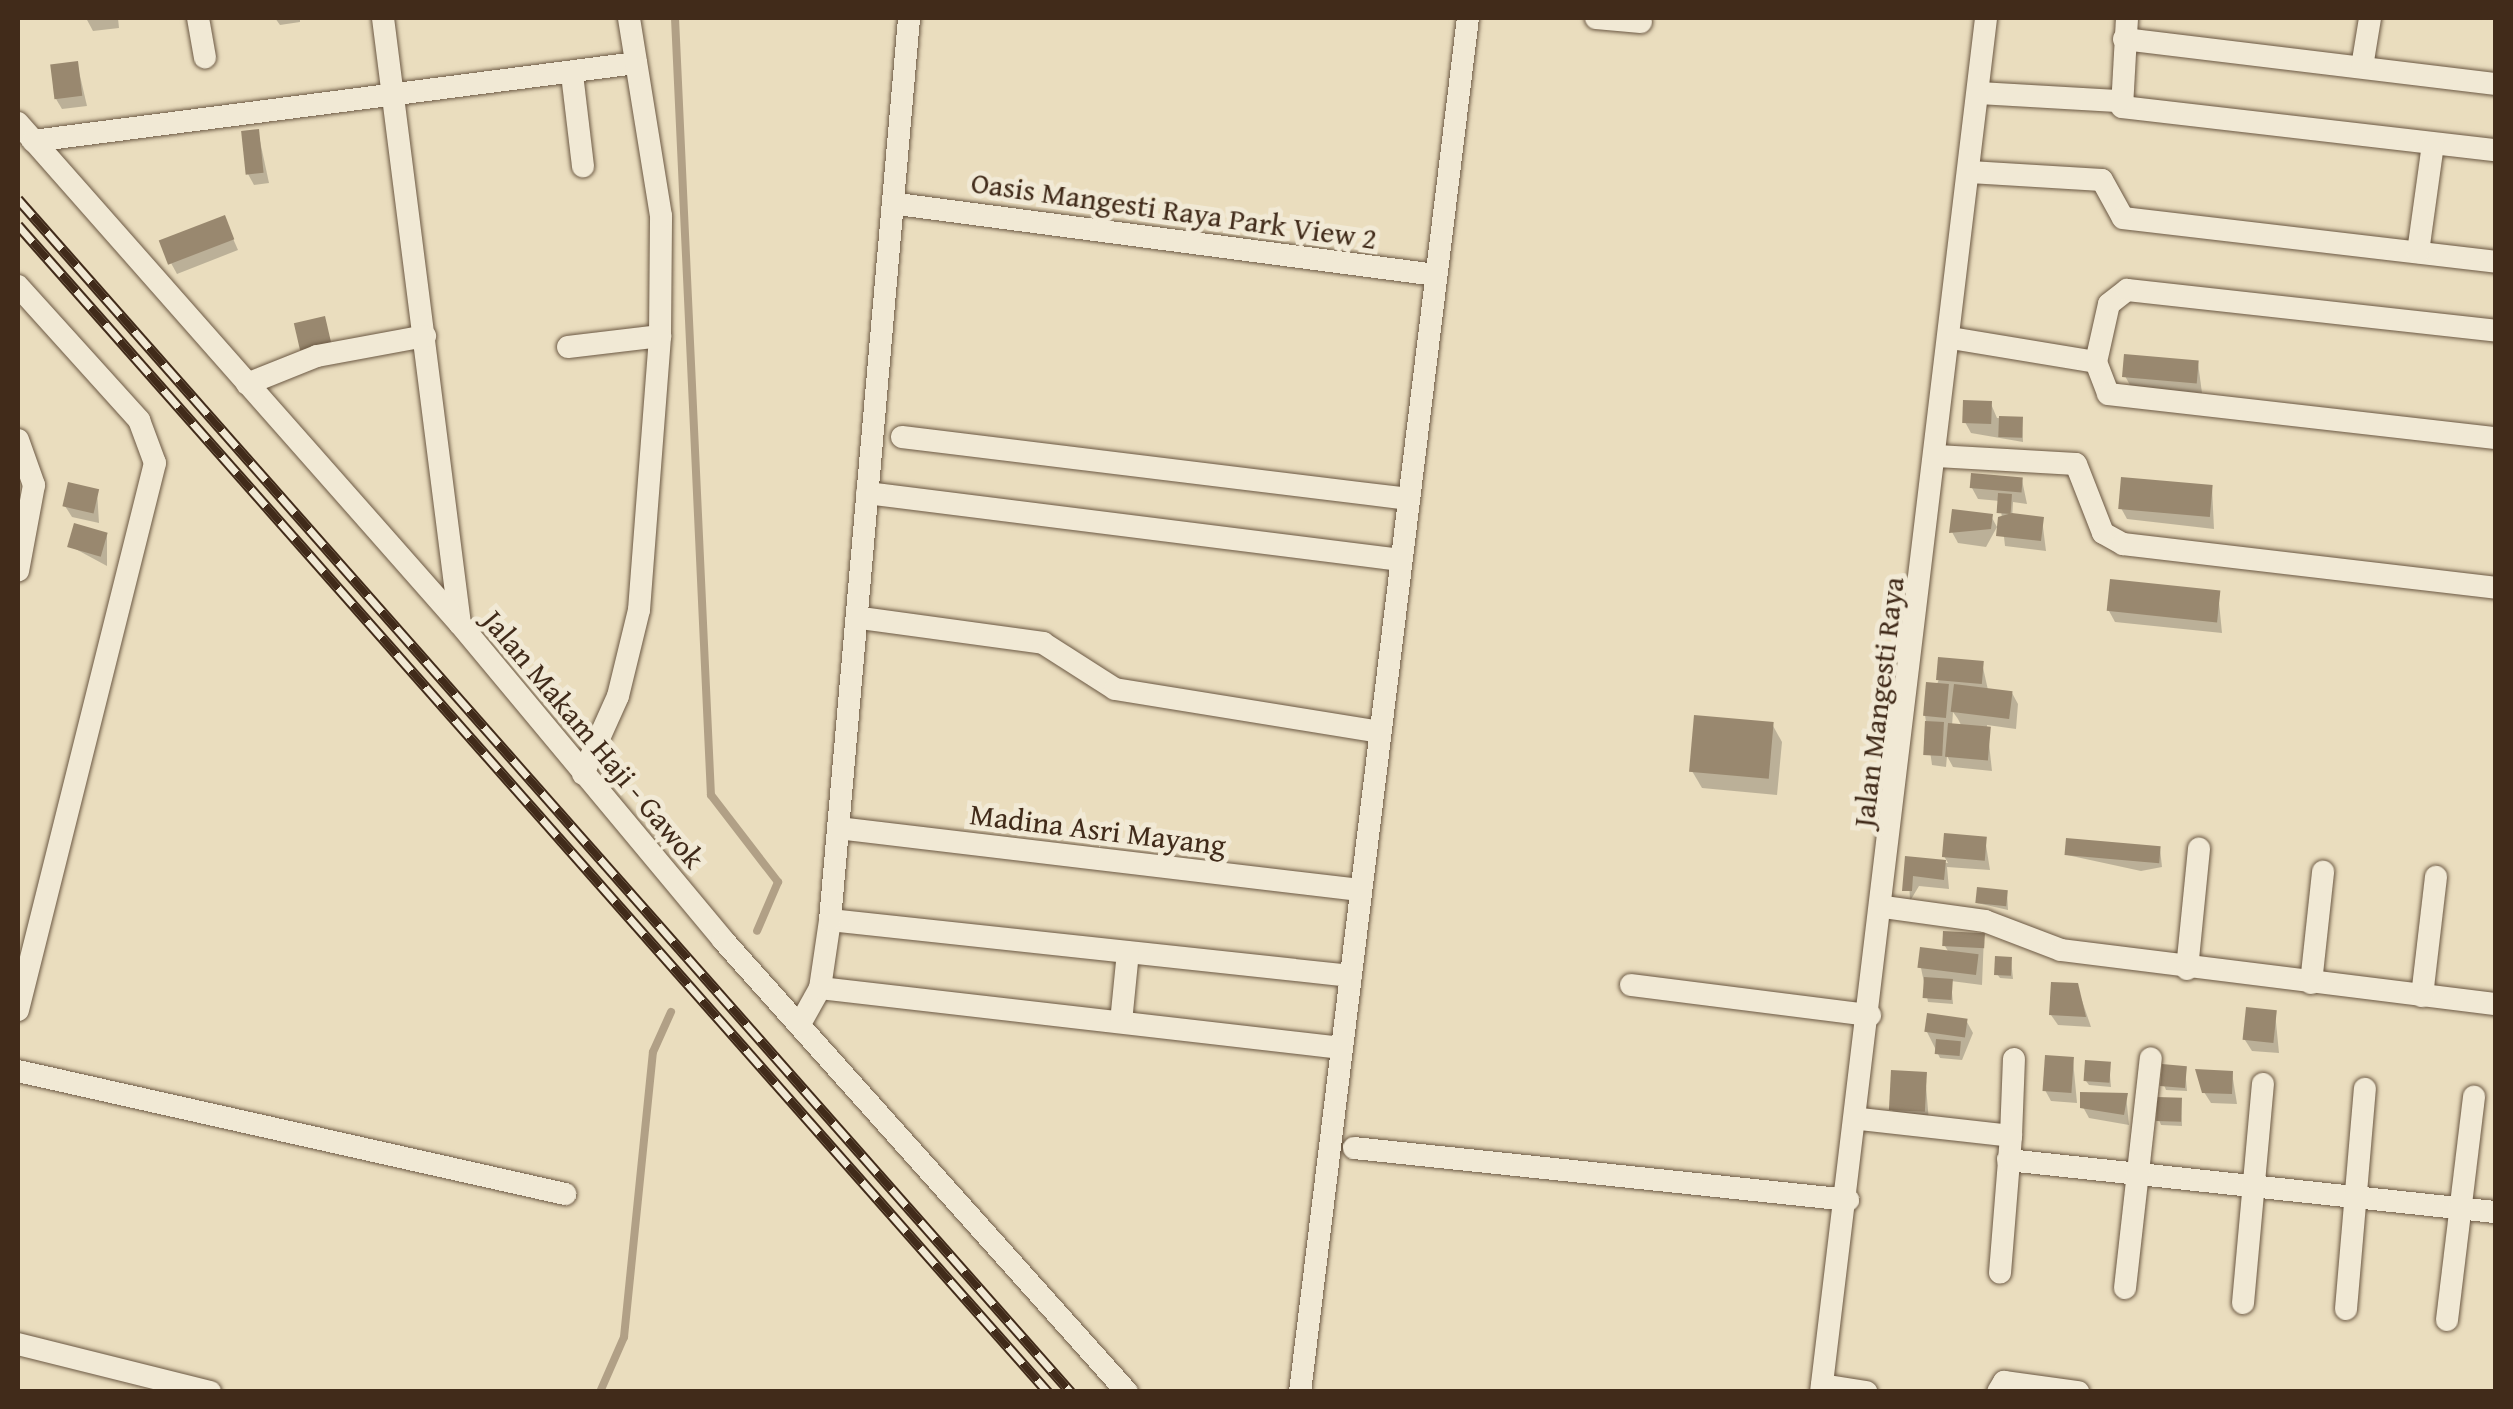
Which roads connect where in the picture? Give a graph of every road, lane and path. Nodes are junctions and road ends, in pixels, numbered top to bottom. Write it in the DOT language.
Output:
graph roads {
  1 [pos="198,18"];
  2 [pos="383,18"];
  3 [pos="629,18"];
  4 [pos="909,18"];
  5 [pos="1468,18"];
  6 [pos="1596,18"];
  7 [pos="1986,18"];
  8 [pos="2370,18"];
  9 [pos="1641,22"];
  10 [pos="2126,28"];
  11 [pos="204,57"];
  12 [pos="636,63"];
  13 [pos="2362,67"];
  14 [pos="572,74"];
  15 [pos="2496,84"];
  16 [pos="396,89"];
  17 [pos="1979,94"];
  18 [pos="2116,101"];
  19 [pos="25,132"];
  20 [pos="2433,144"];
  21 [pos="2496,150"];
  22 [pos="584,166"];
  23 [pos="1970,172"];
  24 [pos="905,205"];
  25 [pos="2418,252"];
  26 [pos="2496,262"];
  27 [pos="1436,275"];
  28 [pos="18,286"];
  29 [pos="2496,331"];
  30 [pos="425,336"];
  31 [pos="660,336"];
  32 [pos="1951,338"];
  33 [pos="568,347"];
  34 [pos="2096,362"];
  35 [pos="247,384"];
  36 [pos="902,437"];
  37 [pos="2496,438"];
  38 [pos="18,440"];
  39 [pos="1937,456"];
  40 [pos="867,494"];
  41 [pos="1408,499"];
  42 [pos="1401,560"];
  43 [pos="18,571"];
  44 [pos="2496,588"];
  45 [pos="861,618"];
  46 [pos="460,624"];
  47 [pos="1380,732"];
  48 [pos="583,774"];
  49 [pos="838,828"];
  50 [pos="2199,849"];
  51 [pos="2323,872"];
  52 [pos="2436,877"];
  53 [pos="1351,889"];
  54 [pos="1884,907"];
  55 [pos="830,920"];
  56 [pos="1128,952"];
  57 [pos="2187,969"];
  58 [pos="1351,976"];
  59 [pos="2311,983"];
  60 [pos="1631,984"];
  61 [pos="820,988"];
  62 [pos="2422,996"];
  63 [pos="2496,1004"];
  64 [pos="18,1010"];
  65 [pos="1870,1016"];
  66 [pos="1121,1022"];
  67 [pos="800,1024"];
  68 [pos="1342,1048"];
  69 [pos="2151,1058"];
  70 [pos="2014,1059"];
  71 [pos="18,1071"];
  72 [pos="2263,1084"];
  73 [pos="2366,1089"];
  74 [pos="2474,1097"];
  75 [pos="1860,1119"];
  76 [pos="1354,1148"];
  77 [pos="2009,1148"];
  78 [pos="2134,1172"];
  79 [pos="2256,1186"];
  80 [pos="566,1194"];
  81 [pos="2356,1196"];
  82 [pos="1848,1200"];
  83 [pos="2460,1208"];
  84 [pos="2496,1212"];
  85 [pos="2000,1273"];
  86 [pos="2124,1288"];
  87 [pos="2243,1302"];
  88 [pos="2346,1310"];
  89 [pos="2447,1320"];
  90 [pos="18,1344"];
  91 [pos="1821,1388"];
  92 [pos="210,1392"];
  93 [pos="1128,1392"];
  94 [pos="1300,1392"];
  95 [pos="1866,1392"];
  96 [pos="1998,1392"];
  97 [pos="2078,1392"];
  1 -- 11 [label="street"];
  2 -- 16 [label="street"];
  3 -- 12 [label="street"];
  4 -- 40 [label="street"];
  5 -- 27 [label="street"];
  6 -- 9 [label="street"];
  7 -- 17 [label="street, Jalan Mangesti Raya"];
  8 -- 13 [label="street"];
  10 -- 13 [label="street"];
  10 -- 18 [label="street"];
  12 -- 14 [label="street"];
  12 -- 31 [label="street"];
  13 -- 15 [label="street"];
  14 -- 16 [label="street"];
  14 -- 22 [label="street"];
  16 -- 19 [label="street"];
  16 -- 30 [label="street"];
  17 -- 18 [label="street"];
  17 -- 23 [label="street, Jalan Mangesti Raya"];
  18 -- 20 [label="street"];
  19 -- 35 [label="street, Jalan Makam Haji - Gawok"];
  20 -- 21 [label="street"];
  20 -- 25 [label="street"];
  23 -- 25 [label="street"];
  23 -- 32 [label="street, Jalan Mangesti Raya"];
  24 -- 27 [label="street, Oasis Mangesti Raya Park View 2"];
  25 -- 26 [label="street"];
  27 -- 41 [label="street"];
  28 -- 64 [label="street"];
  29 -- 34 [label="street"];
  30 -- 35 [label="street"];
  30 -- 46 [label="street"];
  31 -- 33 [label="street"];
  31 -- 48 [label="street"];
  32 -- 34 [label="street"];
  32 -- 39 [label="street, Jalan Mangesti Raya"];
  34 -- 37 [label="street"];
  35 -- 46 [label="street, Jalan Makam Haji - Gawok"];
  36 -- 41 [label="street"];
  38 -- 43 [label="street"];
  39 -- 44 [label="street"];
  39 -- 54 [label="street, Jalan Mangesti Raya"];
  40 -- 42 [label="street"];
  40 -- 49 [label="street"];
  41 -- 42 [label="street"];
  42 -- 47 [label="street"];
  45 -- 47 [label="street"];
  46 -- 48 [label="street, Jalan Makam Haji - Gawok"];
  47 -- 58 [label="street"];
  48 -- 67 [label="street, Jalan Makam Haji - Gawok"];
  49 -- 53 [label="street, Madina Asri Mayang"];
  49 -- 55 [label="street"];
  50 -- 57 [label="street"];
  51 -- 59 [label="street"];
  52 -- 62 [label="street"];
  54 -- 57 [label="street"];
  54 -- 65 [label="street, Jalan Mangesti Raya"];
  55 -- 56 [label="street"];
  55 -- 61 [label="street"];
  56 -- 58 [label="street"];
  56 -- 66 [label="street"];
  57 -- 59 [label="street"];
  58 -- 68 [label="street"];
  59 -- 62 [label="street"];
  60 -- 65 [label="street"];
  61 -- 66 [label="street"];
  61 -- 67 [label="street"];
  62 -- 63 [label="street"];
  65 -- 75 [label="street, Jalan Mangesti Raya"];
  66 -- 68 [label="street"];
  67 -- 93 [label="street, Jalan Makam Haji - Gawok"];
  68 -- 94 [label="street"];
  69 -- 78 [label="street"];
  70 -- 77 [label="street"];
  71 -- 80 [label="street"];
  72 -- 79 [label="street"];
  73 -- 81 [label="street"];
  74 -- 83 [label="street"];
  75 -- 77 [label="street"];
  75 -- 82 [label="street, Jalan Mangesti Raya"];
  76 -- 82 [label="street"];
  77 -- 78 [label="street"];
  77 -- 85 [label="street"];
  78 -- 79 [label="street"];
  78 -- 86 [label="street"];
  79 -- 81 [label="street"];
  79 -- 87 [label="street"];
  81 -- 83 [label="street"];
  81 -- 88 [label="street"];
  82 -- 91 [label="street, Jalan Mangesti Raya"];
  83 -- 84 [label="street"];
  83 -- 89 [label="street"];
  90 -- 92 [label="street"];
  91 -- 95 [label="street"];
  96 -- 97 [label="street"];
}
